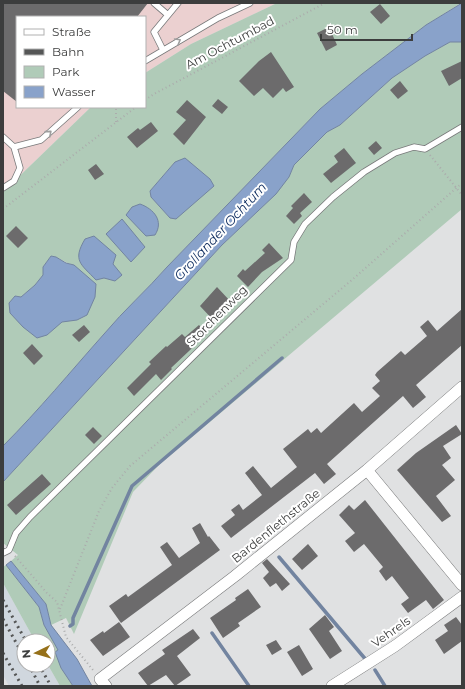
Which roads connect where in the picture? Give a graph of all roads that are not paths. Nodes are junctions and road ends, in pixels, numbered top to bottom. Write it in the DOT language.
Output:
graph roads {
  1 [pos="154,3"];
  2 [pos="178,3"];
  3 [pos="250,3"];
  4 [pos="168,15"];
  5 [pos="163,50"];
  6 [pos="146,60"];
  7 [pos="77,108"];
  8 [pos="462,127"];
  9 [pos="3,137"];
  10 [pos="14,148"];
  11 [pos="3,188"];
  12 [pos="462,387"];
  13 [pos="367,470"];
  14 [pos="3,553"];
  15 [pos="462,585"];
  16 [pos="462,597"];
  17 [pos="103,682"];
  18 [pos="332,686"];
  1 -- 4 [label="lane"];
  2 -- 4 [label="lane"];
  5 -- 3 [label="lane, one-way"];
  4 -- 5 [label="lane"];
  5 -- 6 [label="lane"];
  10 -- 7 [label="lane, one-way"];
  8 -- 14 [label="lane, Storchenweg"];
  9 -- 10 [label="lane"];
  10 -- 11 [label="lane"];
  12 -- 13 [label="street, Bardenflethstraße"];
  13 -- 15 [label="street"];
  13 -- 17 [label="street, Bardenflethstraße"];
  16 -- 18 [label="street, Vehrels"];
}
